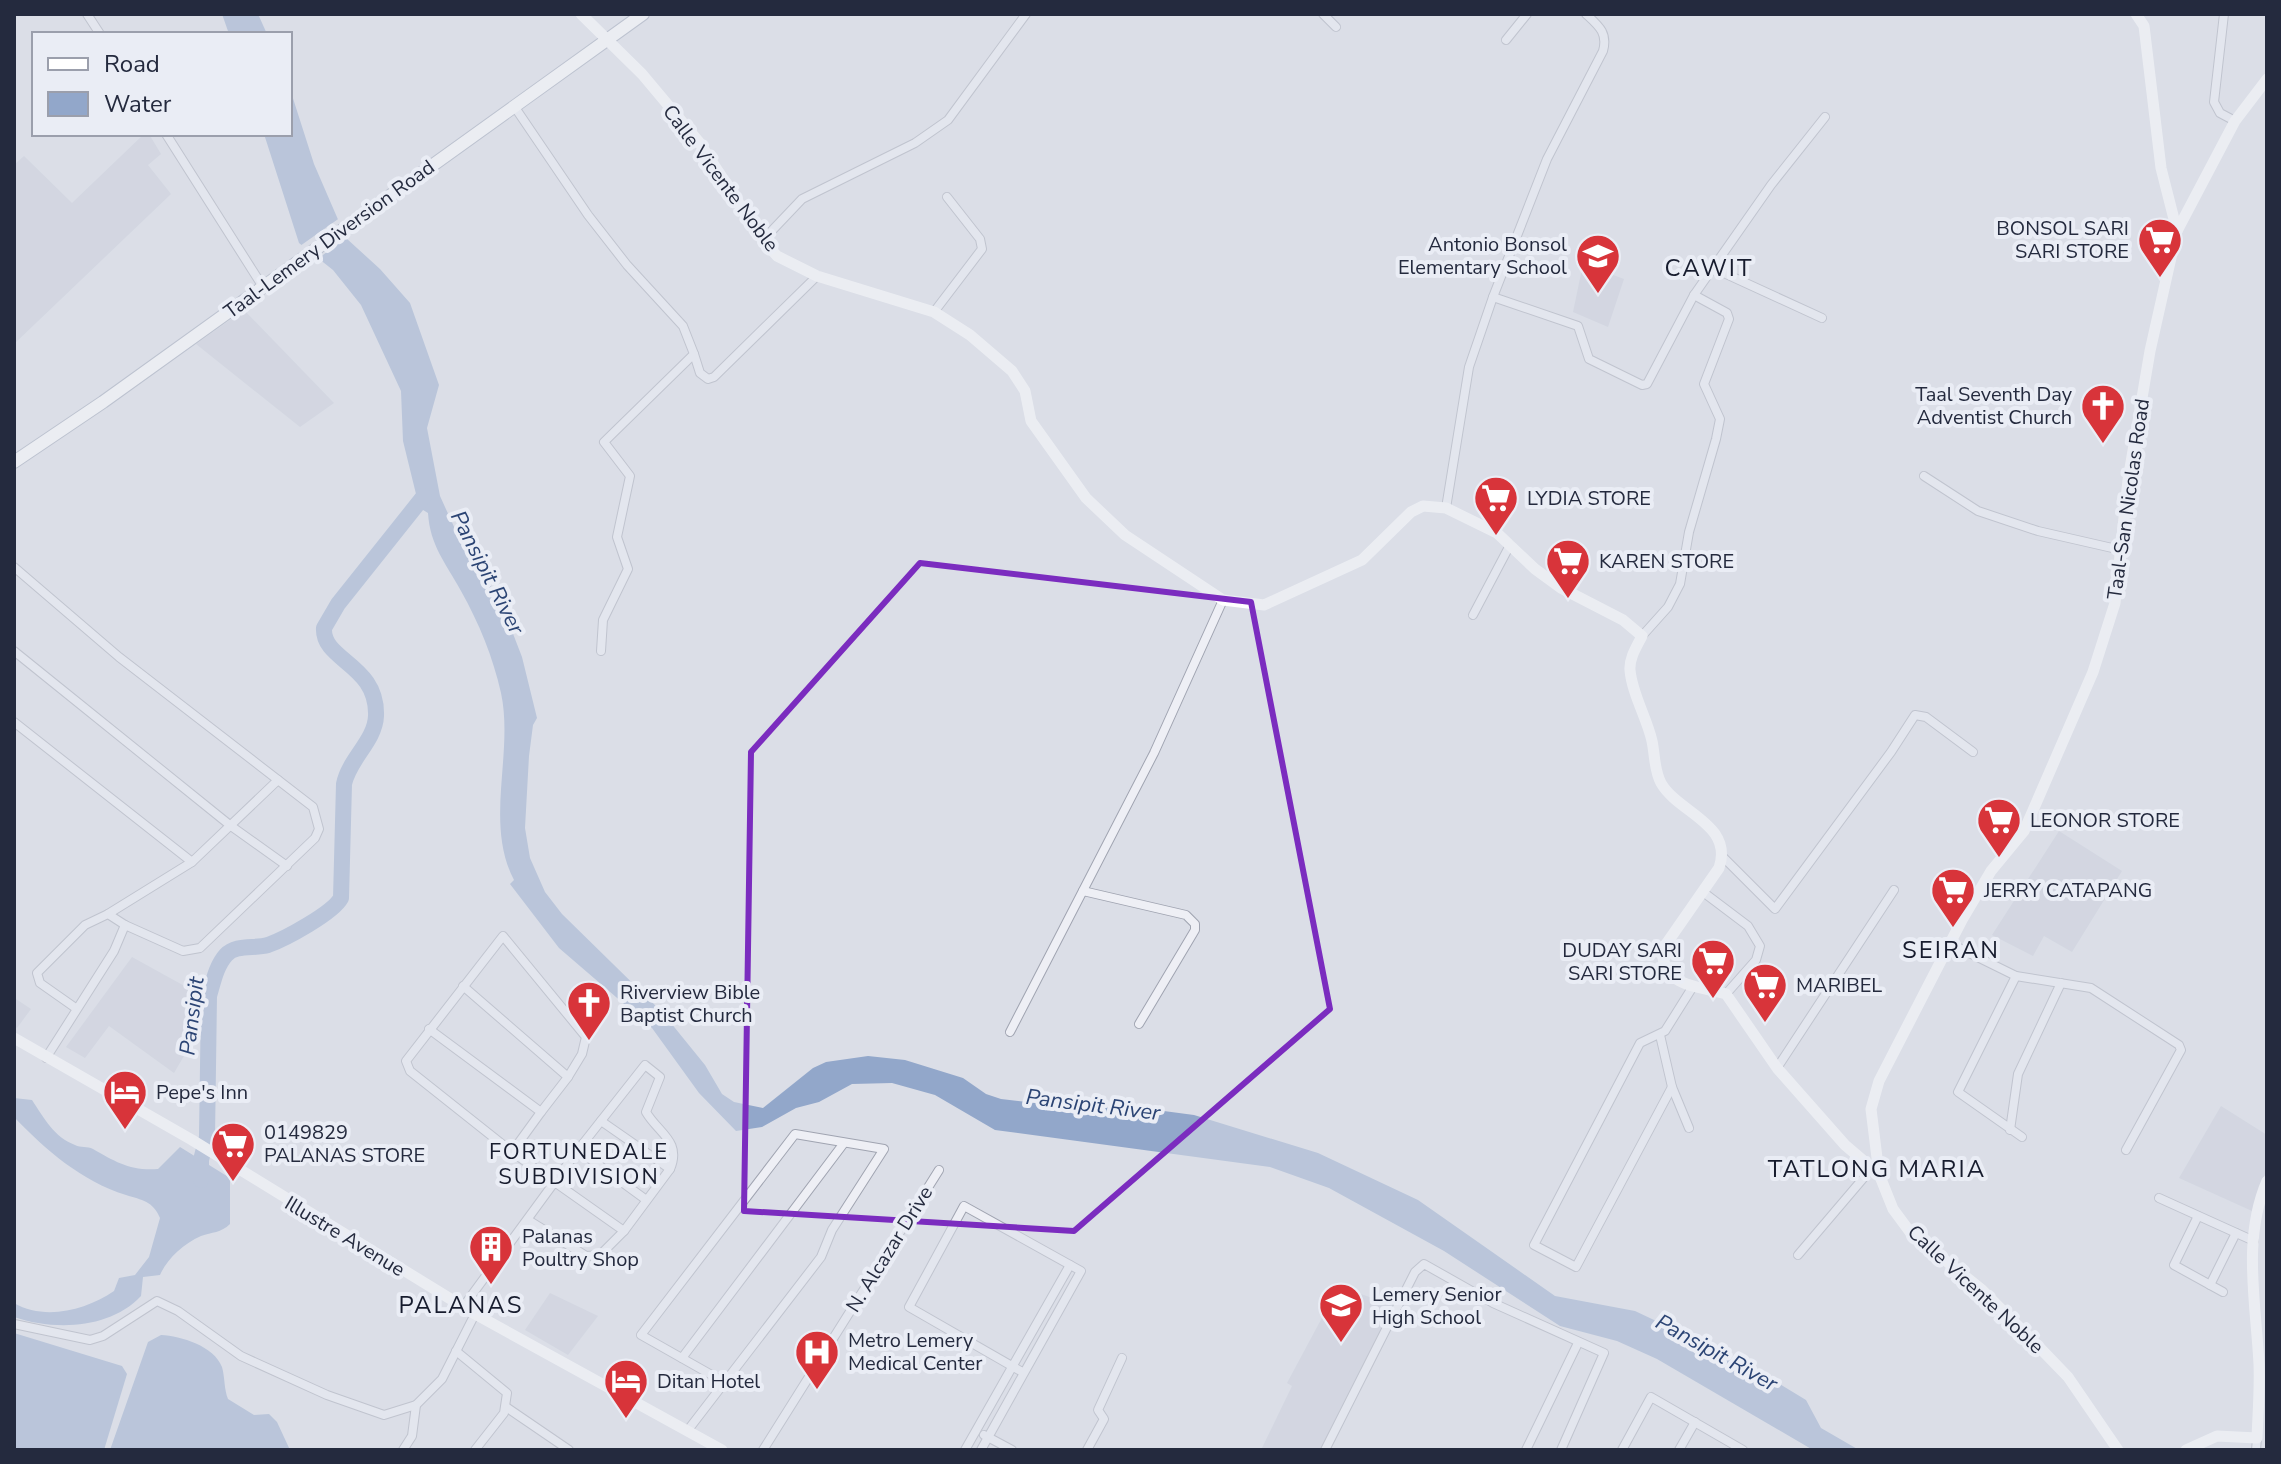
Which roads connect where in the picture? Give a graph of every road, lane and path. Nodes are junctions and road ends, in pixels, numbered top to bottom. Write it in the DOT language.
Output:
graph roads {
  1 [pos="87,14"];
  2 [pos="581,14"];
  3 [pos="643,14"];
  4 [pos="1026,14"];
  5 [pos="1323,14"];
  6 [pos="1527,14"];
  7 [pos="1586,14"];
  8 [pos="2136,14"];
  9 [pos="2224,14"];
  10 [pos="1336,27"];
  11 [pos="99,32"];
  12 [pos="609,39"];
  13 [pos="1506,40"];
  14 [pos="2267,79"];
  15 [pos="514,106"];
  16 [pos="1825,117"];
  17 [pos="2235,121"];
  18 [pos="167,136"];
  19 [pos="947,197"];
  20 [pos="2177,231"];
  21 [pos="763,240"];
  22 [pos="1713,268"];
  23 [pos="817,276"];
  24 [pos="263,287"];
  25 [pos="1694,295"];
  26 [pos="1493,297"];
  27 [pos="934,312"];
  28 [pos="1822,318"];
  29 [pos="694,354"];
  30 [pos="14,462"];
  31 [pos="1924,476"];
  32 [pos="1446,508"];
  33 [pos="1510,545"];
  34 [pos="2121,550"];
  35 [pos="14,567"];
  36 [pos="1223,600"];
  37 [pos="1473,615"];
  38 [pos="1642,636"];
  39 [pos="14,651"];
  40 [pos="601,651"];
  41 [pos="14,722"];
  42 [pos="1973,752"];
  43 [pos="278,780"];
  44 [pos="231,826"];
  45 [pos="1722,856"];
  46 [pos="192,862"];
  47 [pos="287,866"];
  48 [pos="1894,890"];
  49 [pos="1083,891"];
  50 [pos="1703,892"];
  51 [pos="108,914"];
  52 [pos="125,925"];
  53 [pos="1951,944"];
  54 [pos="2016,976"];
  55 [pos="2061,983"];
  56 [pos="463,986"];
  57 [pos="1692,988"];
  58 [pos="1726,994"];
  59 [pos="77,1009"];
  60 [pos="1139,1024"];
  61 [pos="429,1029"];
  62 [pos="1010,1032"];
  63 [pos="1660,1035"];
  64 [pos="14,1038"];
  65 [pos="46,1058"];
  66 [pos="1777,1068"];
  67 [pos="568,1077"];
  68 [pos="1672,1087"];
  69 [pos="541,1112"];
  70 [pos="601,1121"];
  71 [pos="1689,1128"];
  72 [pos="2010,1130"];
  73 [pos="2022,1137"];
  74 [pos="844,1143"];
  75 [pos="578,1150"];
  76 [pos="2126,1150"];
  77 [pos="512,1152"];
  78 [pos="670,1169"];
  79 [pos="939,1170"];
  80 [pos="1875,1171"];
  81 [pos="557,1181"];
  82 [pos="2267,1181"];
  83 [pos="2159,1198"];
  84 [pos="645,1199"];
  85 [pos="2198,1216"];
  86 [pos="528,1220"];
  87 [pos="624,1231"];
  88 [pos="2236,1233"];
  89 [pos="2254,1241"];
  90 [pos="1798,1255"];
  91 [pos="1070,1265"];
  92 [pos="2210,1285"];
  93 [pos="2223,1292"];
  94 [pos="463,1307"];
  95 [pos="475,1314"];
  96 [pos="14,1324"];
  97 [pos="1578,1343"];
  98 [pos="456,1351"];
  99 [pos="682,1358"];
  100 [pos="1122,1358"];
  101 [pos="1014,1367"];
  102 [pos="1024,1373"];
  103 [pos="724,1382"];
  104 [pos="416,1405"];
  105 [pos="506,1407"];
  106 [pos="1695,1422"];
  107 [pos="688,1430"];
  108 [pos="976,1431"];
  109 [pos="988,1437"];
  110 [pos="2257,1447"];
  111 [pos="403,1450"];
  112 [pos="475,1450"];
  113 [pos="569,1450"];
  114 [pos="722,1450"];
  115 [pos="763,1450"];
  116 [pos="965,1450"];
  117 [pos="981,1450"];
  118 [pos="1012,1450"];
  119 [pos="1087,1450"];
  120 [pos="1325,1450"];
  121 [pos="1526,1450"];
  122 [pos="1561,1450"];
  123 [pos="1622,1450"];
  124 [pos="1679,1450"];
  125 [pos="1743,1450"];
  126 [pos="2118,1450"];
  127 [pos="2186,1450"];
  1 -- 11 [label="street"];
  2 -- 12 [label="street, Calle Vicente Noble"];
  3 -- 12 [label="main road, Taal-Lemery Diversion Road"];
  4 -- 21 [label="street"];
  5 -- 10 [label="street"];
  6 -- 13 [label="street"];
  7 -- 26 [label="street"];
  8 -- 20 [label="street, Taal-San Nicolas Road"];
  9 -- 17 [label="street"];
  12 -- 15 [label="main road, Taal-Lemery Diversion Road"];
  12 -- 21 [label="street, Calle Vicente Noble"];
  14 -- 17 [label="street"];
  15 -- 24 [label="main road, Taal-Lemery Diversion Road"];
  15 -- 29 [label="street"];
  16 -- 22 [label="street"];
  17 -- 20 [label="street"];
  18 -- 24 [label="street"];
  19 -- 27 [label="street"];
  20 -- 34 [label="street, Taal-San Nicolas Road"];
  21 -- 23 [label="street, Calle Vicente Noble"];
  22 -- 25 [label="street"];
  22 -- 28 [label="street"];
  23 -- 27 [label="street, Calle Vicente Noble"];
  23 -- 29 [label="street"];
  24 -- 30 [label="main road, Taal-Lemery Diversion Road"];
  25 -- 26 [label="street"];
  25 -- 38 [label="street"];
  26 -- 32 [label="street"];
  27 -- 36 [label="street, Calle Vicente Noble"];
  29 -- 40 [label="street"];
  31 -- 34 [label="street"];
  32 -- 33 [label="street"];
  32 -- 36 [label="street, Calle Vicente Noble"];
  33 -- 37 [label="street"];
  33 -- 38 [label="street"];
  34 -- 53 [label="street, Taal-San Nicolas Road"];
  35 -- 43 [label="street"];
  36 -- 49 [label="street"];
  38 -- 45 [label="street"];
  39 -- 44 [label="street"];
  41 -- 46 [label="street"];
  42 -- 45 [label="street"];
  43 -- 44 [label="street"];
  43 -- 47 [label="street"];
  44 -- 46 [label="street"];
  44 -- 47 [label="street"];
  45 -- 50 [label="street"];
  46 -- 51 [label="street"];
  47 -- 52 [label="street"];
  48 -- 66 [label="street"];
  49 -- 60 [label="street"];
  49 -- 62 [label="street"];
  50 -- 57 [label="street"];
  50 -- 58 [label="street"];
  51 -- 52 [label="street"];
  51 -- 59 [label="street"];
  52 -- 59 [label="street"];
  53 -- 54 [label="street"];
  53 -- 80 [label="street, Taal-San Nicolas Road"];
  54 -- 55 [label="street"];
  54 -- 72 [label="street"];
  55 -- 72 [label="street"];
  55 -- 76 [label="street"];
  56 -- 61 [label="street"];
  56 -- 67 [label="street"];
  56 -- 67 [label="street"];
  57 -- 58 [label="street"];
  57 -- 63 [label="street"];
  58 -- 66 [label="street, Calle Vicente Noble"];
  59 -- 65 [label="street"];
  61 -- 69 [label="street"];
  61 -- 77 [label="street"];
  63 -- 68 [label="street"];
  63 -- 68 [label="street"];
  64 -- 65 [label="street, Illustre Avenue"];
  65 -- 94 [label="street, Illustre Avenue"];
  66 -- 80 [label="street, Calle Vicente Noble"];
  67 -- 69 [label="street"];
  68 -- 71 [label="street"];
  69 -- 77 [label="street"];
  70 -- 75 [label="street"];
  70 -- 78 [label="street"];
  70 -- 78 [label="street"];
  72 -- 73 [label="street"];
  74 -- 99 [label="street"];
  74 -- 99 [label="street"];
  74 -- 103 [label="street"];
  75 -- 81 [label="street"];
  75 -- 84 [label="street"];
  77 -- 81 [label="street"];
  78 -- 84 [label="street"];
  79 -- 115 [label="street, N. Alcazar Drive"];
  80 -- 90 [label="street"];
  80 -- 126 [label="street, Calle Vicente Noble"];
  81 -- 86 [label="street"];
  81 -- 87 [label="street"];
  82 -- 89 [label="street"];
  83 -- 85 [label="street"];
  84 -- 87 [label="street"];
  85 -- 88 [label="street"];
  85 -- 92 [label="street"];
  86 -- 87 [label="street"];
  86 -- 94 [label="street"];
  88 -- 89 [label="street"];
  88 -- 92 [label="street"];
  89 -- 110 [label="street"];
  91 -- 101 [label="street"];
  91 -- 101 [label="street"];
  91 -- 102 [label="street"];
  92 -- 93 [label="street"];
  94 -- 95 [label="street, Illustre Avenue"];
  95 -- 98 [label="street"];
  95 -- 107 [label="street, Illustre Avenue"];
  96 -- 104 [label="street"];
  97 -- 120 [label="street"];
  97 -- 121 [label="street"];
  97 -- 122 [label="street"];
  98 -- 104 [label="street"];
  98 -- 105 [label="street"];
  99 -- 103 [label="street"];
  100 -- 119 [label="street"];
  101 -- 102 [label="street"];
  101 -- 108 [label="street"];
  102 -- 109 [label="street"];
  103 -- 107 [label="street"];
  104 -- 111 [label="street"];
  105 -- 112 [label="street"];
  105 -- 113 [label="street"];
  106 -- 123 [label="street"];
  106 -- 124 [label="street"];
  106 -- 125 [label="street"];
  107 -- 114 [label="street, Illustre Avenue"];
  108 -- 109 [label="street"];
  108 -- 116 [label="street"];
  109 -- 117 [label="street"];
  109 -- 118 [label="street"];
  110 -- 127 [label="street"];
}
